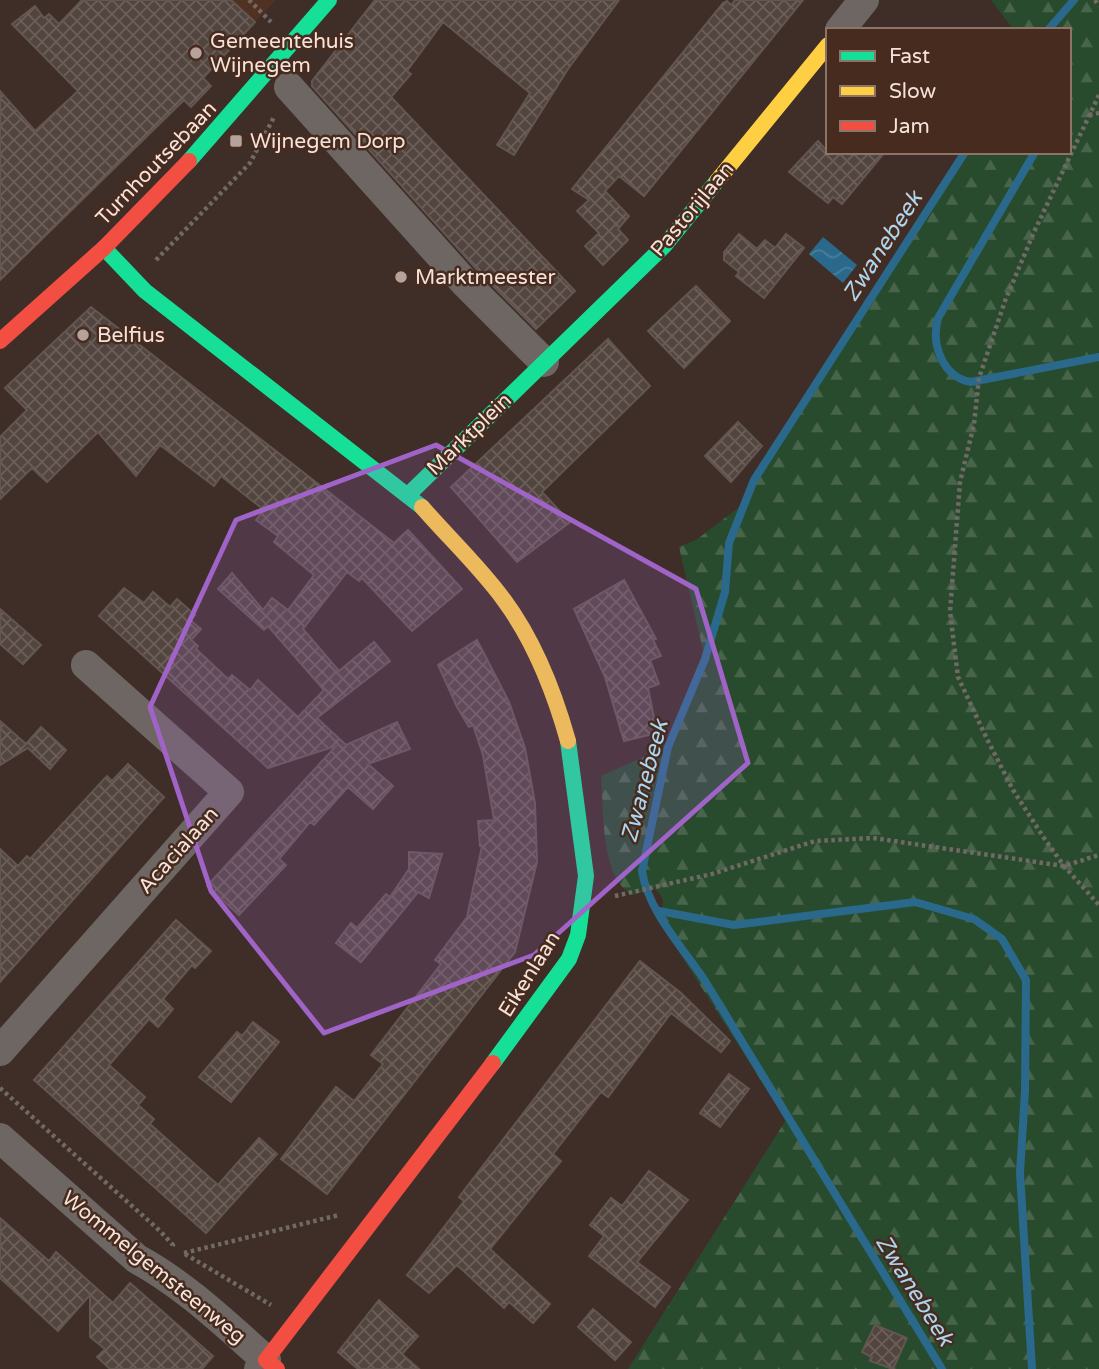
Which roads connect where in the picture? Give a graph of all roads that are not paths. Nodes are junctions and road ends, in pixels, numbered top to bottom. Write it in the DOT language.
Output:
graph roads {
  1 [pos="329,0"];
  2 [pos="864,0"];
  3 [pos="842,28"];
  4 [pos="826,47"];
  5 [pos="289,87"];
  6 [pos="104,248"];
  7 [pos="0,341"];
  8 [pos="544,362"];
  9 [pos="408,495"];
  10 [pos="86,665"];
  11 [pos="0,1051"];
  12 [pos="0,1138"];
  13 [pos="267,1366"];
  1 -- 6 [label="street, Turnhoutsebaan"];
  2 -- 3 [label="street"];
  4 -- 8 [label="street, Pastorijlaan"];
  5 -- 8 [label="street"];
  6 -- 7 [label="street, Turnhoutsebaan"];
  6 -- 9 [label="street"];
  8 -- 9 [label="street, Marktplein"];
  9 -- 13 [label="street, Eikenlaan"];
  10 -- 11 [label="street, Acacialaan"];
  12 -- 13 [label="street, Wommelgemsteenweg"];
}
